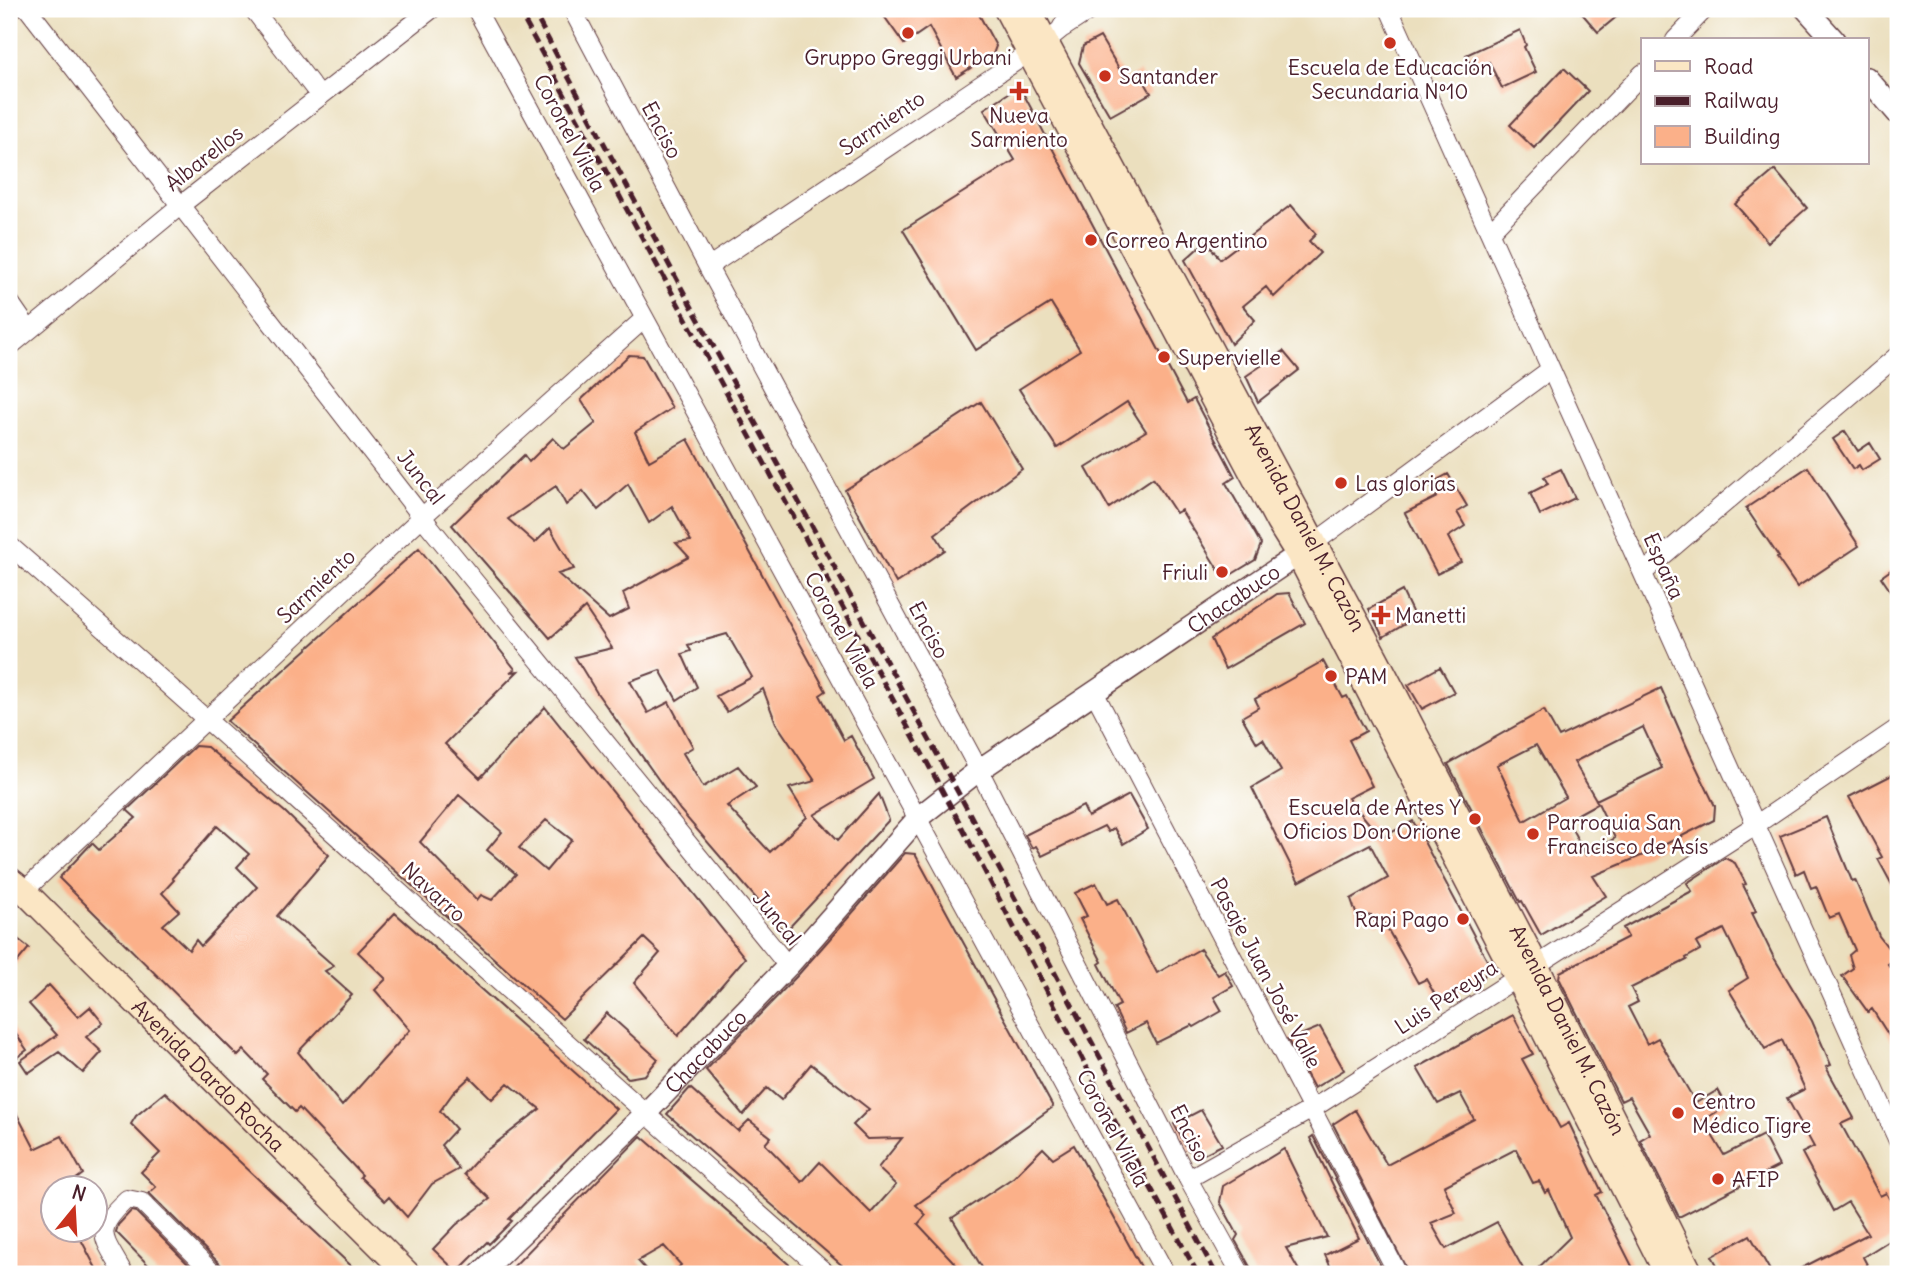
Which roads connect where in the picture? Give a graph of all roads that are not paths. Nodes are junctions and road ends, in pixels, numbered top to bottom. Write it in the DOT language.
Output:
graph roads {
  1 [pos="28,9"];
  2 [pos="253,9"];
  3 [pos="432,9"];
  4 [pos="476,9"];
  5 [pos="572,9"];
  6 [pos="1006,9"];
  7 [pos="1028,9"];
  8 [pos="1072,9"];
  9 [pos="1092,9"];
  10 [pos="1389,9"];
  11 [pos="1705,9"];
  12 [pos="1806,9"];
  13 [pos="1677,38"];
  14 [pos="1831,38"];
  15 [pos="1045,41"];
  16 [pos="1641,75"];
  17 [pos="1868,79"];
  18 [pos="320,96"];
  19 [pos="1898,114"];
  20 [pos="181,205"];
  21 [pos="1490,232"];
  22 [pos="708,267"];
  23 [pos="9,301"];
  24 [pos="644,319"];
  25 [pos="29,330"];
  26 [pos="9,347"];
  27 [pos="1897,359"];
  28 [pos="1551,369"];
  29 [pos="422,517"];
  30 [pos="9,545"];
  31 [pos="1306,549"];
  32 [pos="1643,573"];
  33 [pos="1094,692"];
  34 [pos="208,718"];
  35 [pos="1898,728"];
  36 [pos="979,770"];
  37 [pos="919,817"];
  38 [pos="1757,824"];
  39 [pos="16,885"];
  40 [pos="788,966"];
  41 [pos="1527,972"];
  42 [pos="1312,1109"];
  43 [pos="645,1114"];
  44 [pos="1898,1141"];
  45 [pos="1188,1179"];
  46 [pos="124,1274"];
  47 [pos="214,1274"];
  48 [pos="408,1274"];
  49 [pos="480,1274"];
  50 [pos="827,1274"];
  51 [pos="1167,1274"];
  52 [pos="1241,1274"];
  53 [pos="1398,1274"];
  54 [pos="1667,1274"];
  55 [pos="1691,1274"];
  1 -- 20 [label="street, Juncal"];
  2 -- 18 [label="street"];
  3 -- 18 [label="street, Albarellos"];
  4 -- 24 [label="street, Coronel Vilela"];
  5 -- 22 [label="street, Enciso"];
  6 -- 15 [label="main road, Avenida Daniel M. Cazón"];
  7 -- 15 [label="main road, Avenida Daniel M. Cazón"];
  8 -- 15 [label="street, Sarmiento"];
  9 -- 15 [label="street"];
  10 -- 21 [label="street, España"];
  11 -- 13 [label="street"];
  12 -- 14 [label="street"];
  15 -- 22 [label="street, Sarmiento"];
  15 -- 31 [label="main road, Avenida Daniel M. Cazón"];
  16 -- 21 [label="street"];
  17 -- 19 [label="street"];
  18 -- 20 [label="street, Albarellos"];
  20 -- 25 [label="street, Albarellos"];
  20 -- 29 [label="street, Juncal"];
  21 -- 28 [label="street, España"];
  22 -- 36 [label="street, Enciso"];
  23 -- 25 [label="street"];
  24 -- 29 [label="street, Sarmiento"];
  24 -- 37 [label="street, Coronel Vilela"];
  25 -- 26 [label="street, Albarellos"];
  27 -- 32 [label="street"];
  28 -- 31 [label="street, Chacabuco"];
  28 -- 32 [label="street, España"];
  29 -- 34 [label="street, Sarmiento"];
  29 -- 40 [label="street, Juncal"];
  30 -- 34 [label="street, Navarro"];
  31 -- 33 [label="street, Chacabuco"];
  31 -- 41 [label="main road, Avenida Daniel M. Cazón"];
  32 -- 38 [label="street, España"];
  33 -- 36 [label="street, Chacabuco"];
  33 -- 42 [label="street, Pasaje Juan José Valle"];
  34 -- 39 [label="street, Sarmiento"];
  34 -- 43 [label="street, Navarro"];
  35 -- 38 [label="street, Luis Pereyra"];
  36 -- 37 [label="street, Chacabuco"];
  36 -- 45 [label="street, Enciso"];
  37 -- 40 [label="street, Chacabuco"];
  37 -- 51 [label="street, Coronel Vilela"];
  38 -- 41 [label="street, Luis Pereyra"];
  38 -- 44 [label="street, España"];
  39 -- 48 [label="main road, Avenida Dardo Rocha"];
  40 -- 43 [label="street, Chacabuco"];
  41 -- 42 [label="street, Luis Pereyra"];
  41 -- 54 [label="main road, Avenida Daniel M. Cazón"];
  41 -- 55 [label="main road, Avenida Daniel M. Cazón"];
  42 -- 45 [label="street, Luis Pereyra"];
  42 -- 53 [label="street, Pasaje Juan José Valle"];
  43 -- 49 [label="street, Chacabuco"];
  43 -- 50 [label="street, Navarro"];
  45 -- 52 [label="street, Enciso"];
  46 -- 47 [label="street"];
}
